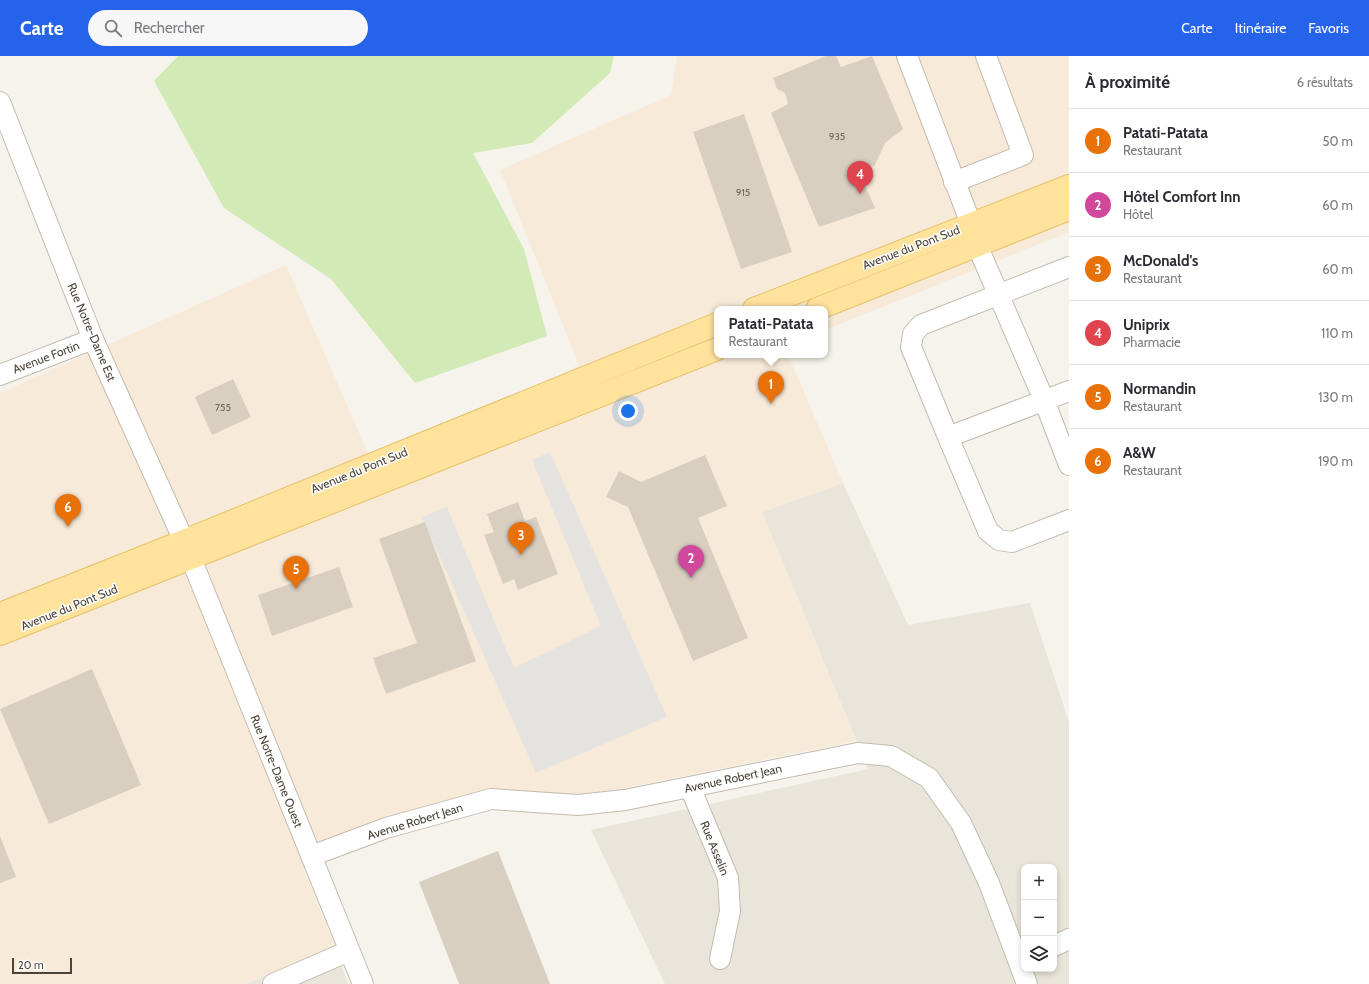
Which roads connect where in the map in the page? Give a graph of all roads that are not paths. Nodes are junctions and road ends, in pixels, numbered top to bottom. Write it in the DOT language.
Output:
graph roads {
  1 [pos="907,56"];
  2 [pos="986,56"];
  3 [pos="0,102"];
  4 [pos="954,182"];
  5 [pos="1069,186"];
  6 [pos="1069,209"];
  7 [pos="971,224"];
  8 [pos="977,245"];
  9 [pos="1069,266"];
  10 [pos="998,294"];
  11 [pos="762,306"];
  12 [pos="824,306"];
  13 [pos="714,325"];
  14 [pos="93,339"];
  15 [pos="714,350"];
  16 [pos="0,375"];
  17 [pos="1069,391"];
  18 [pos="1044,400"];
  19 [pos="948,437"];
  20 [pos="1069,465"];
  21 [pos="1069,520"];
  22 [pos="187,550"];
  23 [pos="0,614"];
  24 [pos="0,634"];
  25 [pos="690,787"];
  26 [pos="311,856"];
  27 [pos="1069,939"];
  28 [pos="1057,945"];
  29 [pos="349,951"];
  30 [pos="720,959"];
  31 [pos="1021,960"];
  32 [pos="1024,972"];
  33 [pos="273,984"];
  34 [pos="363,984"];
  35 [pos="1027,984"];
  1 -- 4 [label="street"];
  2 -- 4 [label="street"];
  3 -- 14 [label="street, Rue Notre-Dame Est"];
  4 -- 7 [label="street"];
  5 -- 7 [label="main road, Avenue du Pont Sud"];
  6 -- 8 [label="main road, Avenue du Pont Sud"];
  7 -- 8 [label="street"];
  7 -- 11 [label="main road, Avenue du Pont Sud"];
  8 -- 10 [label="street"];
  8 -- 12 [label="main road, Avenue du Pont Sud"];
  9 -- 10 [label="street"];
  10 -- 18 [label="street"];
  10 -- 19 [label="street"];
  13 -- 22 [label="main road, Avenue du Pont Sud"];
  14 -- 16 [label="street, Avenue Fortin"];
  14 -- 22 [label="street, Rue Notre-Dame Est"];
  15 -- 22 [label="main road, Avenue du Pont Sud"];
  17 -- 18 [label="street"];
  18 -- 19 [label="street"];
  18 -- 20 [label="street"];
  19 -- 21 [label="street"];
  22 -- 23 [label="main road, Avenue du Pont Sud"];
  22 -- 24 [label="main road, Avenue du Pont Sud"];
  22 -- 26 [label="street, Rue Notre-Dame Ouest"];
  25 -- 26 [label="street, Avenue Robert Jean"];
  25 -- 30 [label="street, Rue Asselin"];
  25 -- 31 [label="street, Avenue Robert Jean"];
  26 -- 29 [label="street, Rue Notre-Dame Ouest"];
  27 -- 28 [label="street"];
  29 -- 33 [label="street"];
  29 -- 34 [label="street, Rue Notre-Dame Ouest"];
  32 -- 35 [label="street, Avenue Robert Jean"];
}
